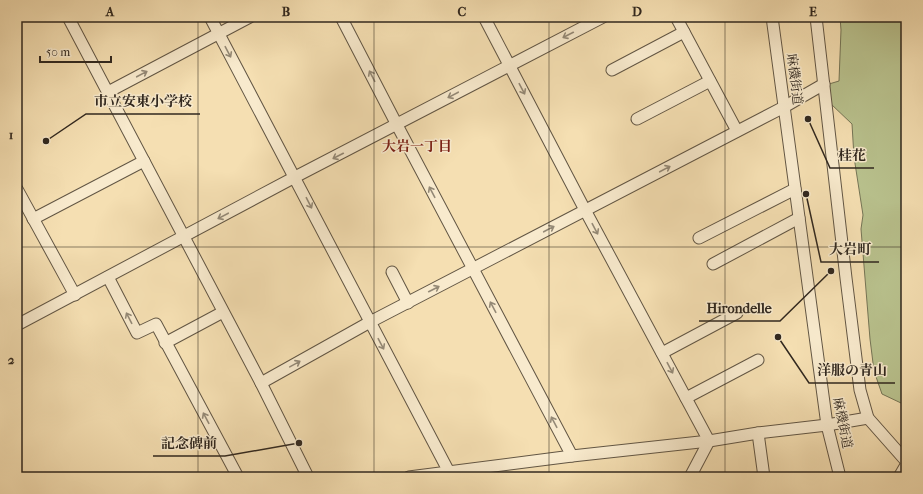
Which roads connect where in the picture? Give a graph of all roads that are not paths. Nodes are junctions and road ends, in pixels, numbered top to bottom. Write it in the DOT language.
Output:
graph roads {
  1 [pos="68,17"];
  2 [pos="210,17"];
  3 [pos="250,17"];
  4 [pos="341,17"];
  5 [pos="484,17"];
  6 [pos="603,17"];
  7 [pos="676,17"];
  8 [pos="772,17"];
  9 [pos="816,17"];
  10 [pos="684,32"];
  11 [pos="218,34"];
  12 [pos="509,65"];
  13 [pos="612,70"];
  14 [pos="710,81"];
  15 [pos="824,84"];
  16 [pos="108,92"];
  17 [pos="784,107"];
  18 [pos="637,119"];
  19 [pos="397,125"];
  20 [pos="737,131"];
  21 [pos="144,161"];
  22 [pos="295,178"];
  23 [pos="17,189"];
  24 [pos="795,189"];
  25 [pos="585,210"];
  26 [pos="799,218"];
  27 [pos="33,219"];
  28 [pos="184,237"];
  29 [pos="699,238"];
  30 [pos="713,264"];
  31 [pos="473,269"];
  32 [pos="392,272"];
  33 [pos="108,277"];
  34 [pos="74,294"];
  35 [pos="408,302"];
  36 [pos="223,312"];
  37 [pos="737,313"];
  38 [pos="370,322"];
  39 [pos="17,325"];
  40 [pos="165,343"];
  41 [pos="662,353"];
  42 [pos="758,360"];
  43 [pos="261,383"];
  44 [pos="686,398"];
  45 [pos="868,418"];
  46 [pos="827,425"];
  47 [pos="758,433"];
  48 [pos="709,441"];
  49 [pos="572,456"];
  50 [pos="906,461"];
  51 [pos="906,465"];
  52 [pos="456,473"];
  53 [pos="238,477"];
  54 [pos="308,477"];
  55 [pos="409,477"];
  56 [pos="690,477"];
  57 [pos="764,477"];
  58 [pos="840,477"];
  59 [pos="899,477"];
  1 -- 16 [label="street"];
  2 -- 11 [label="street"];
  3 -- 11 [label="street"];
  19 -- 4 [label="street, one-way"];
  5 -- 12 [label="street"];
  6 -- 12 [label="street, one-way"];
  7 -- 10 [label="street"];
  8 -- 17 [label="street, 麻機街道"];
  9 -- 15 [label="street"];
  10 -- 13 [label="street"];
  10 -- 14 [label="street"];
  16 -- 11 [label="street, one-way"];
  11 -- 22 [label="street, one-way"];
  12 -- 19 [label="street, one-way"];
  12 -- 25 [label="street, one-way"];
  14 -- 18 [label="street"];
  14 -- 20 [label="street"];
  15 -- 17 [label="street"];
  15 -- 45 [label="street"];
  16 -- 21 [label="street"];
  17 -- 20 [label="street"];
  17 -- 24 [label="street, 麻機街道"];
  19 -- 22 [label="street, one-way"];
  31 -- 19 [label="street, one-way"];
  25 -- 20 [label="street, one-way"];
  21 -- 27 [label="street"];
  21 -- 28 [label="street"];
  22 -- 28 [label="street, one-way"];
  22 -- 38 [label="street, one-way"];
  23 -- 27 [label="street"];
  24 -- 26 [label="street, 麻機街道"];
  24 -- 29 [label="street"];
  31 -- 25 [label="street, one-way"];
  25 -- 41 [label="street, one-way"];
  26 -- 30 [label="street"];
  26 -- 46 [label="street, 麻機街道"];
  27 -- 34 [label="street"];
  28 -- 33 [label="street"];
  28 -- 36 [label="street"];
  35 -- 31 [label="street, one-way"];
  49 -- 31 [label="street, one-way"];
  32 -- 35 [label="street"];
  33 -- 34 [label="street"];
  40 -- 33 [label="street, one-way"];
  34 -- 39 [label="street"];
  35 -- 38 [label="street"];
  36 -- 40 [label="street"];
  36 -- 43 [label="street"];
  37 -- 41 [label="street"];
  43 -- 38 [label="street, one-way"];
  38 -- 52 [label="street, one-way"];
  53 -- 40 [label="street, one-way"];
  41 -- 44 [label="street, one-way"];
  42 -- 44 [label="street"];
  43 -- 54 [label="street"];
  44 -- 48 [label="street"];
  45 -- 46 [label="street"];
  45 -- 50 [label="street"];
  46 -- 47 [label="street"];
  46 -- 58 [label="street, 麻機街道"];
  47 -- 48 [label="street"];
  47 -- 57 [label="street"];
  48 -- 49 [label="street"];
  48 -- 56 [label="street"];
  49 -- 52 [label="street"];
  51 -- 59 [label="street"];
  52 -- 55 [label="street"];
}
